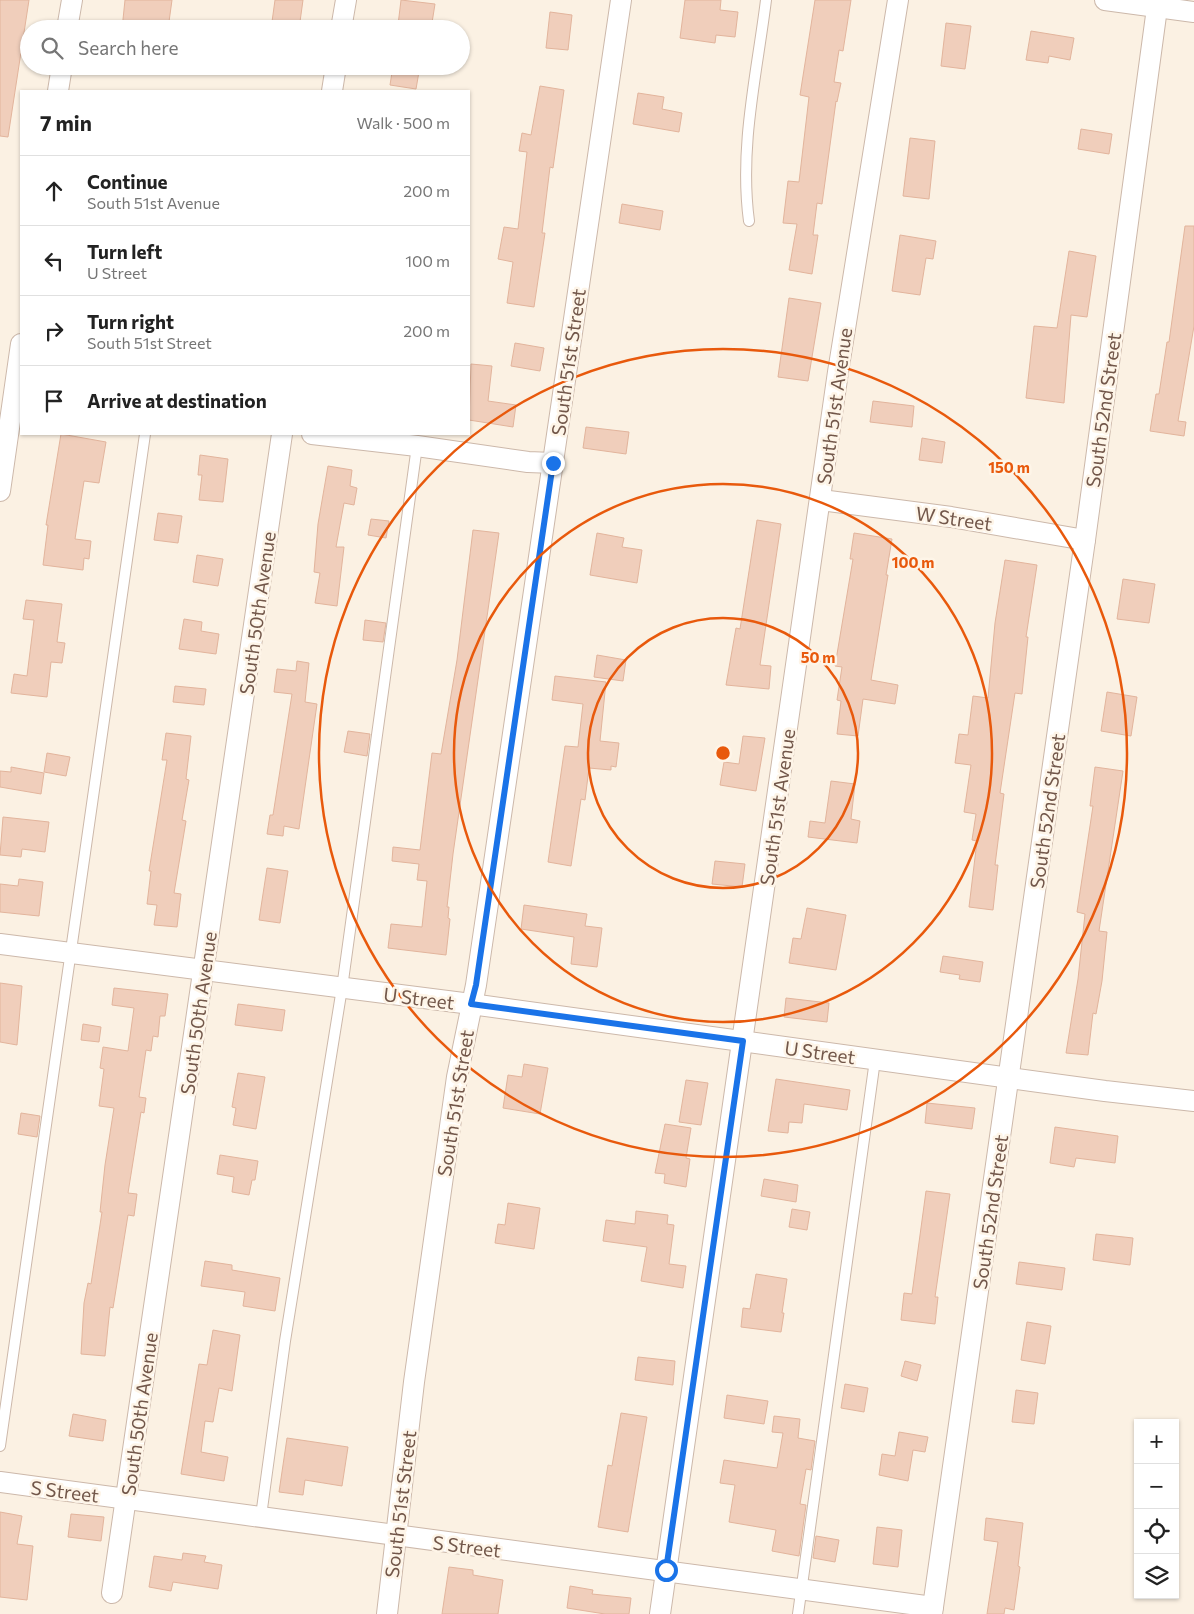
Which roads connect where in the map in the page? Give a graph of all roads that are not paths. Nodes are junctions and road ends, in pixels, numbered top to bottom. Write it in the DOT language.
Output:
graph roads {
  1 [pos="72,0"];
  2 [pos="346,0"];
  3 [pos="621,0"];
  4 [pos="766,0"];
  5 [pos="898,0"];
  6 [pos="1105,0"];
  7 [pos="1157,8"];
  8 [pos="1194,12"];
  9 [pos="69,20"];
  10 [pos="343,20"];
  11 [pos="61,75"];
  12 [pos="335,75"];
  13 [pos="58,90"];
  14 [pos="332,90"];
  15 [pos="749,221"];
  16 [pos="20,350"];
  17 [pos="12,395"];
  18 [pos="146,435"];
  19 [pos="282,435"];
  20 [pos="321,435"];
  21 [pos="418,446"];
  22 [pos="553,463"];
  23 [pos="0,491"];
  24 [pos="821,500"];
  25 [pos="1085,540"];
  26 [pos="0,944"];
  27 [pos="71,954"];
  28 [pos="205,972"];
  29 [pos="342,988"];
  30 [pos="471,1004"];
  31 [pos="743,1041"];
  32 [pos="875,1060"];
  33 [pos="1009,1078"];
  34 [pos="1194,1101"];
  35 [pos="0,1446"];
  36 [pos="0,1482"];
  37 [pos="127,1499"];
  38 [pos="261,1516"];
  39 [pos="395,1537"];
  40 [pos="666,1570"];
  41 [pos="802,1589"];
  42 [pos="112,1593"];
  43 [pos="933,1610"];
  44 [pos="387,1614"];
  45 [pos="660,1614"];
  46 [pos="798,1614"];
  1 -- 9 [label="street"];
  2 -- 10 [label="street"];
  3 -- 22 [label="street, South 51st Street"];
  4 -- 15 [label="lane"];
  5 -- 24 [label="street, South 51st Avenue"];
  6 -- 7 [label="street"];
  7 -- 8 [label="street"];
  7 -- 25 [label="street, South 52nd Street"];
  11 -- 13 [label="street"];
  12 -- 14 [label="street"];
  16 -- 17 [label="street"];
  17 -- 23 [label="street"];
  18 -- 27 [label="lane"];
  19 -- 28 [label="street, South 50th Avenue"];
  20 -- 21 [label="street"];
  21 -- 22 [label="street"];
  21 -- 29 [label="lane"];
  22 -- 30 [label="street, South 51st Street"];
  24 -- 25 [label="street, W Street"];
  24 -- 31 [label="street, South 51st Avenue"];
  25 -- 33 [label="street, South 52nd Street"];
  26 -- 27 [label="street, U Street"];
  27 -- 28 [label="street, U Street"];
  27 -- 35 [label="lane"];
  28 -- 29 [label="street, U Street"];
  28 -- 37 [label="street, South 50th Avenue"];
  29 -- 30 [label="street, U Street"];
  29 -- 38 [label="lane"];
  30 -- 31 [label="street, U Street"];
  30 -- 39 [label="street, South 51st Street"];
  31 -- 32 [label="street, U Street"];
  31 -- 40 [label="street, South 51st Avenue"];
  32 -- 33 [label="street, U Street"];
  32 -- 41 [label="lane"];
  33 -- 34 [label="street, U Street"];
  33 -- 43 [label="street, South 52nd Street"];
  36 -- 37 [label="street, S Street"];
  37 -- 38 [label="street, S Street"];
  37 -- 42 [label="street, South 50th Avenue"];
  38 -- 39 [label="street, S Street"];
  39 -- 40 [label="street, S Street"];
  39 -- 44 [label="street, South 51st Street"];
  40 -- 41 [label="street, S Street"];
  40 -- 45 [label="street, South 51st Avenue"];
  41 -- 43 [label="street, S Street"];
  41 -- 46 [label="lane"];
}
